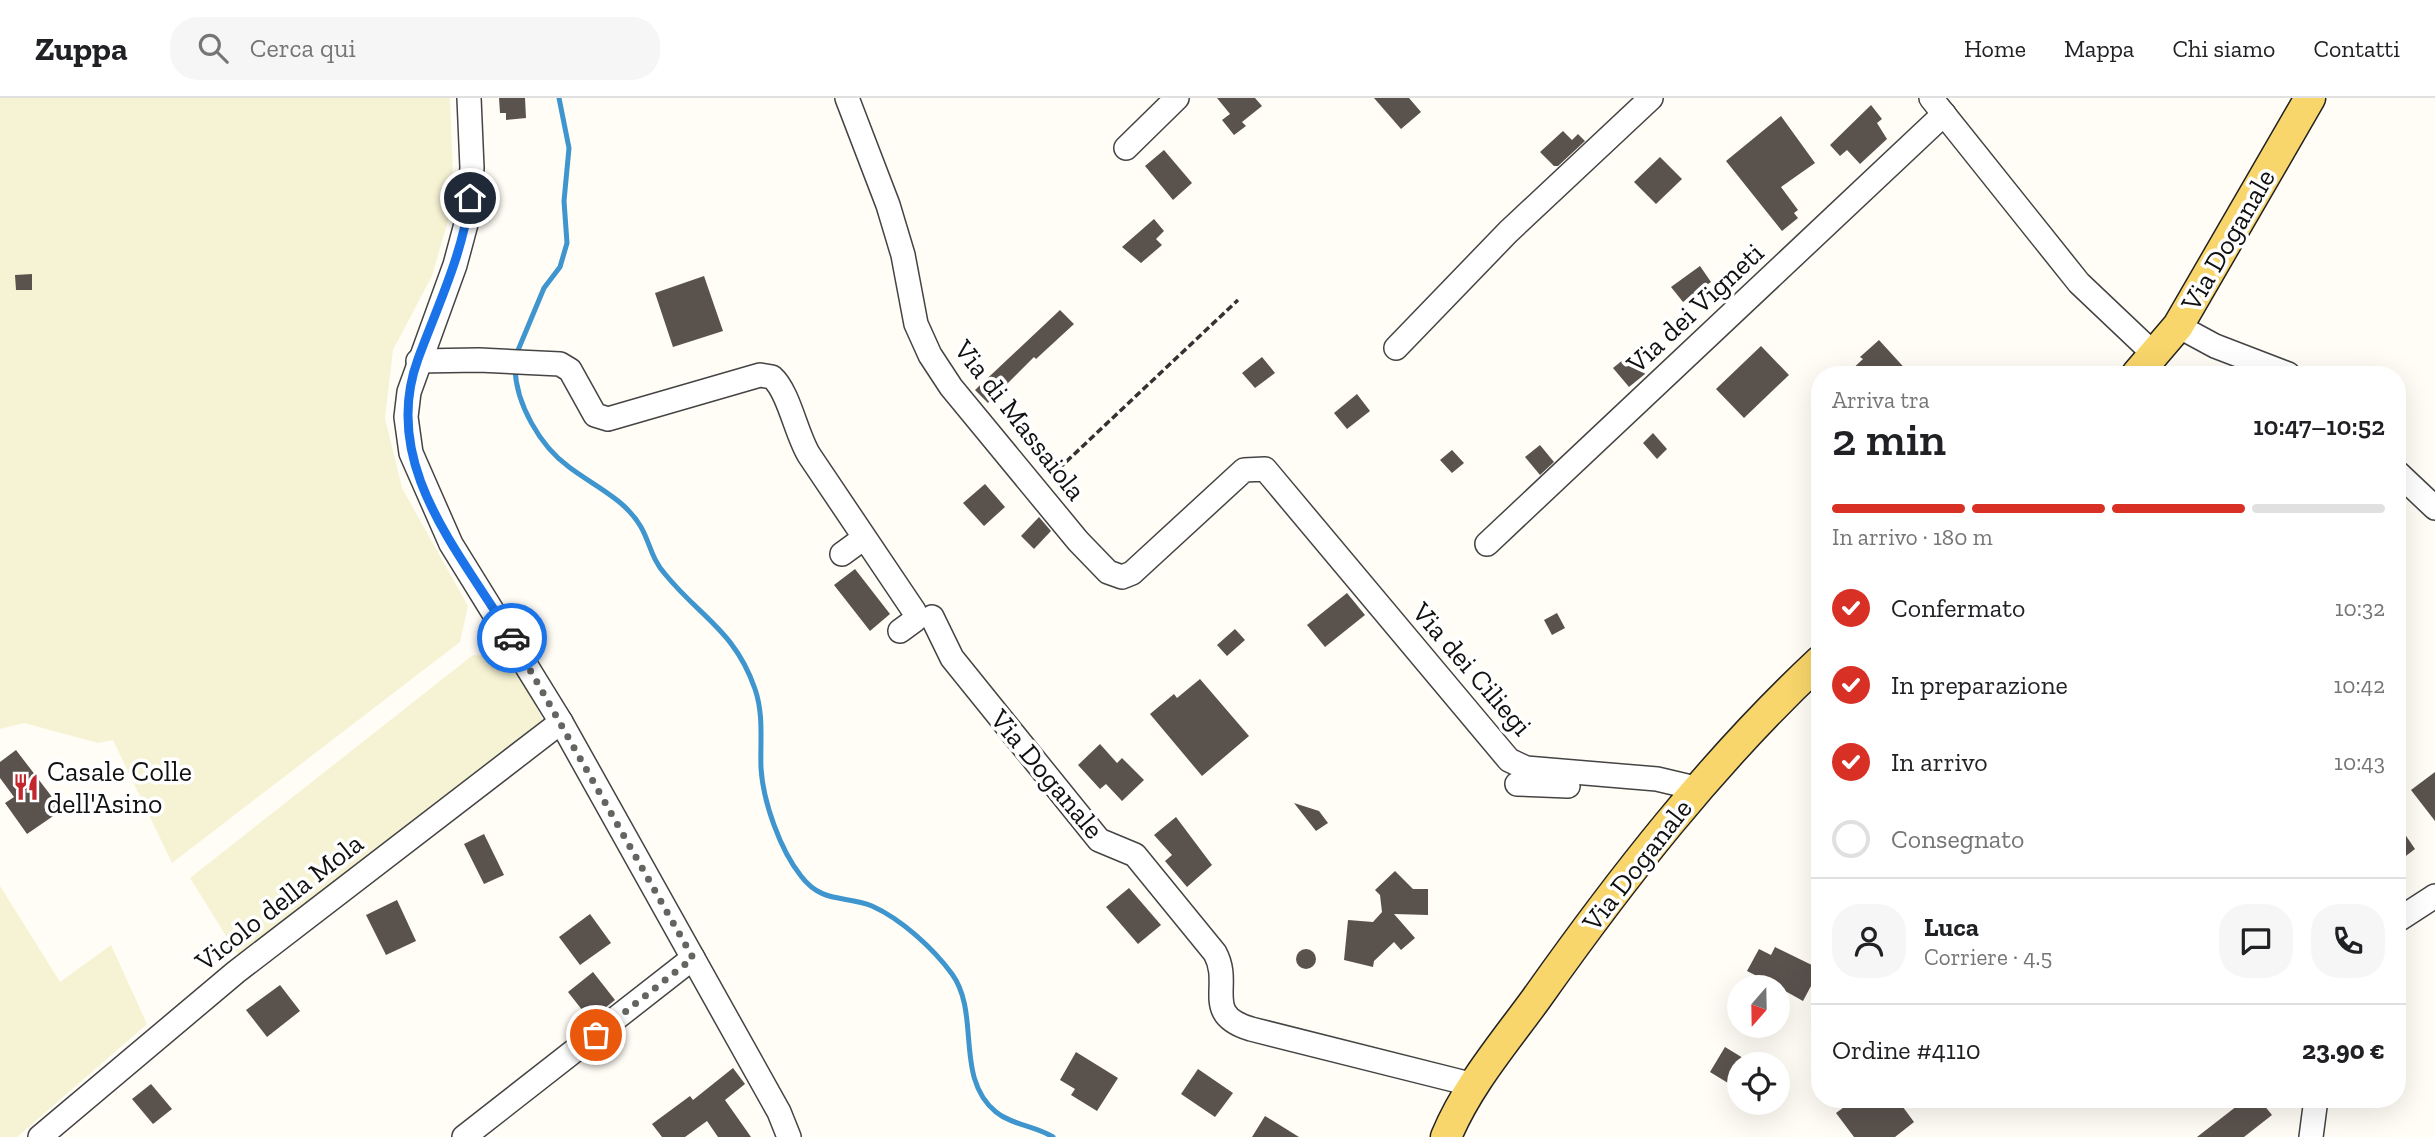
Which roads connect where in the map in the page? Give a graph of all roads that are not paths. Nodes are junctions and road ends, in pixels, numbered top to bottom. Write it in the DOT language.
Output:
graph roads {
  1 [pos="469,98"];
  2 [pos="847,98"];
  3 [pos="1177,98"];
  4 [pos="1651,98"];
  5 [pos="2310,98"];
  6 [pos="1937,106"];
  7 [pos="1126,148"];
  8 [pos="2178,326"];
  9 [pos="1396,348"];
  10 [pos="418,361"];
  11 [pos="2146,365"];
  12 [pos="2268,366"];
  13 [pos="1268,471"];
  14 [pos="2406,481"];
  15 [pos="2435,508"];
  16 [pos="864,538"];
  17 [pos="1487,544"];
  18 [pos="842,554"];
  19 [pos="932,617"];
  20 [pos="901,631"];
  21 [pos="1811,670"];
  22 [pos="561,722"];
  23 [pos="1517,785"];
  24 [pos="1691,794"];
  25 [pos="2435,896"];
  26 [pos="2406,915"];
  27 [pos="693,958"];
  28 [pos="1474,1085"];
  29 [pos="2315,1108"];
  30 [pos="40,1137"];
  31 [pos="464,1137"];
  32 [pos="789,1137"];
  33 [pos="1446,1137"];
  34 [pos="2311,1137"];
  1 -- 10 [label="street"];
  2 -- 13 [label="street, Via di Massaiola"];
  3 -- 7 [label="street"];
  4 -- 9 [label="street"];
  5 -- 8 [label="main road, Via Doganale"];
  6 -- 11 [label="street, Via dei Vigneti"];
  6 -- 17 [label="street, Via dei Vigneti"];
  8 -- 11 [label="main road, Via Doganale"];
  8 -- 12 [label="street"];
  10 -- 16 [label="street"];
  10 -- 22 [label="street"];
  13 -- 24 [label="street, Via dei Ciliegi"];
  14 -- 15 [label="street"];
  16 -- 18 [label="street"];
  16 -- 20 [label="street"];
  19 -- 28 [label="street, Via Doganale"];
  21 -- 24 [label="main road, Via Doganale"];
  22 -- 27 [label="street"];
  22 -- 30 [label="street, Vicolo della Mola"];
  23 -- 24 [label="street"];
  24 -- 28 [label="main road, Via Doganale"];
  25 -- 26 [label="street"];
  27 -- 31 [label="street"];
  27 -- 32 [label="street"];
  28 -- 33 [label="main road, Via Doganale"];
  29 -- 34 [label="street"];
}
